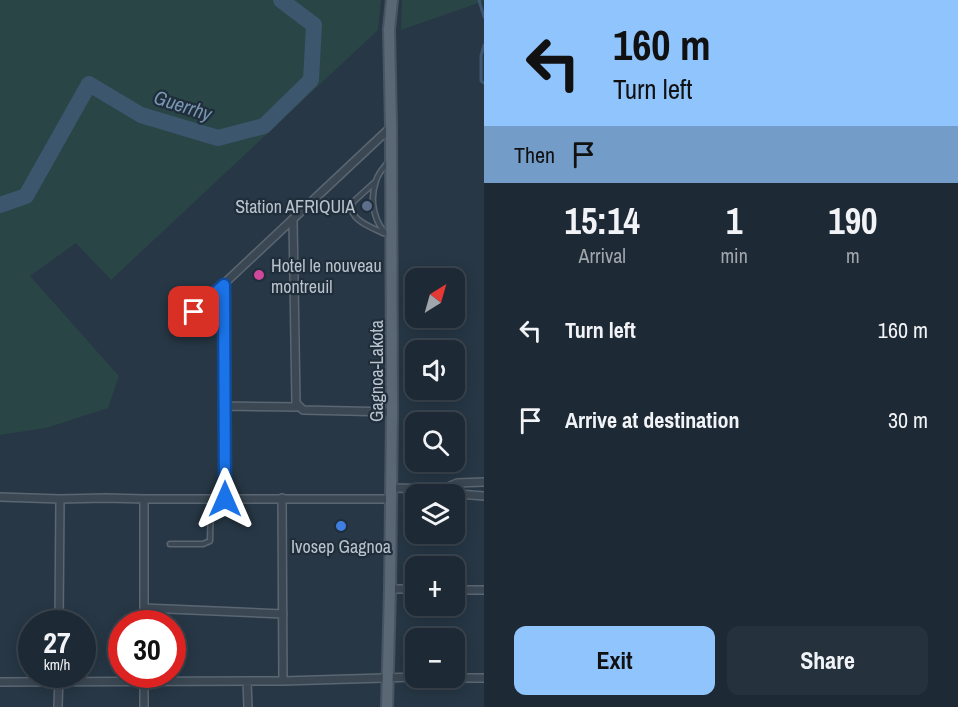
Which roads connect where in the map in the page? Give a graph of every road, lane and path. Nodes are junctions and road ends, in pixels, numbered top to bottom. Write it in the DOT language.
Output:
graph roads {
  1 [pos="392,0"];
  2 [pos="391,127"];
  3 [pos="392,158"];
  4 [pos="376,180"];
  5 [pos="293,220"];
  6 [pos="392,238"];
  7 [pos="224,285"];
  8 [pos="179,326"];
  9 [pos="225,406"];
  10 [pos="299,407"];
  11 [pos="392,412"];
  12 [pos="484,482"];
  13 [pos="456,484"];
  14 [pos="405,493"];
  15 [pos="392,494"];
  16 [pos="465,494"];
  17 [pos="484,496"];
  18 [pos="0,497"];
  19 [pos="211,498"];
  20 [pos="282,498"];
  21 [pos="60,499"];
  22 [pos="144,499"];
  23 [pos="225,499"];
  24 [pos="170,544"];
  25 [pos="390,589"];
  26 [pos="405,589"];
  27 [pos="465,590"];
  28 [pos="484,590"];
  29 [pos="144,608"];
  30 [pos="58,610"];
  31 [pos="283,614"];
  32 [pos="388,677"];
  33 [pos="405,677"];
  34 [pos="465,678"];
  35 [pos="484,678"];
  36 [pos="186,679"];
  37 [pos="18,681"];
  38 [pos="247,681"];
  39 [pos="283,681"];
  40 [pos="0,682"];
  41 [pos="58,688"];
  42 [pos="144,688"];
  43 [pos="58,707"];
  44 [pos="144,707"];
  45 [pos="248,707"];
  46 [pos="387,707"];
  1 -- 2 [label="main road, Gagnoa-Lakota"];
  2 -- 3 [label="main road, Gagnoa-Lakota"];
  2 -- 5 [label="street"];
  3 -- 4 [label="lane"];
  3 -- 6 [label="main road, Gagnoa-Lakota"];
  4 -- 6 [label="lane"];
  4 -- 6 [label="lane"];
  5 -- 7 [label="street"];
  5 -- 10 [label="street"];
  6 -- 11 [label="main road, Gagnoa-Lakota"];
  7 -- 8 [label="street"];
  7 -- 9 [label="street"];
  9 -- 10 [label="street"];
  9 -- 23 [label="street"];
  10 -- 11 [label="street"];
  11 -- 15 [label="main road, Gagnoa-Lakota"];
  12 -- 13 [label="street"];
  14 -- 15 [label="street"];
  15 -- 20 [label="street"];
  15 -- 25 [label="main road, Gagnoa-Lakota"];
  16 -- 17 [label="street"];
  18 -- 21 [label="street"];
  19 -- 22 [label="street"];
  19 -- 23 [label="street"];
  19 -- 24 [label="lane"];
  20 -- 23 [label="street"];
  20 -- 31 [label="street"];
  21 -- 22 [label="street"];
  21 -- 30 [label="street"];
  22 -- 29 [label="street"];
  25 -- 26 [label="street"];
  25 -- 32 [label="main road, Gagnoa-Lakota"];
  27 -- 28 [label="street"];
  29 -- 31 [label="street"];
  31 -- 39 [label="street"];
  32 -- 33 [label="street"];
  32 -- 39 [label="street"];
  32 -- 46 [label="main road, Gagnoa-Lakota"];
  34 -- 35 [label="street"];
  36 -- 38 [label="street"];
  37 -- 40 [label="street"];
  38 -- 39 [label="street"];
  38 -- 45 [label="street"];
  41 -- 43 [label="street"];
  42 -- 44 [label="street"];
}
